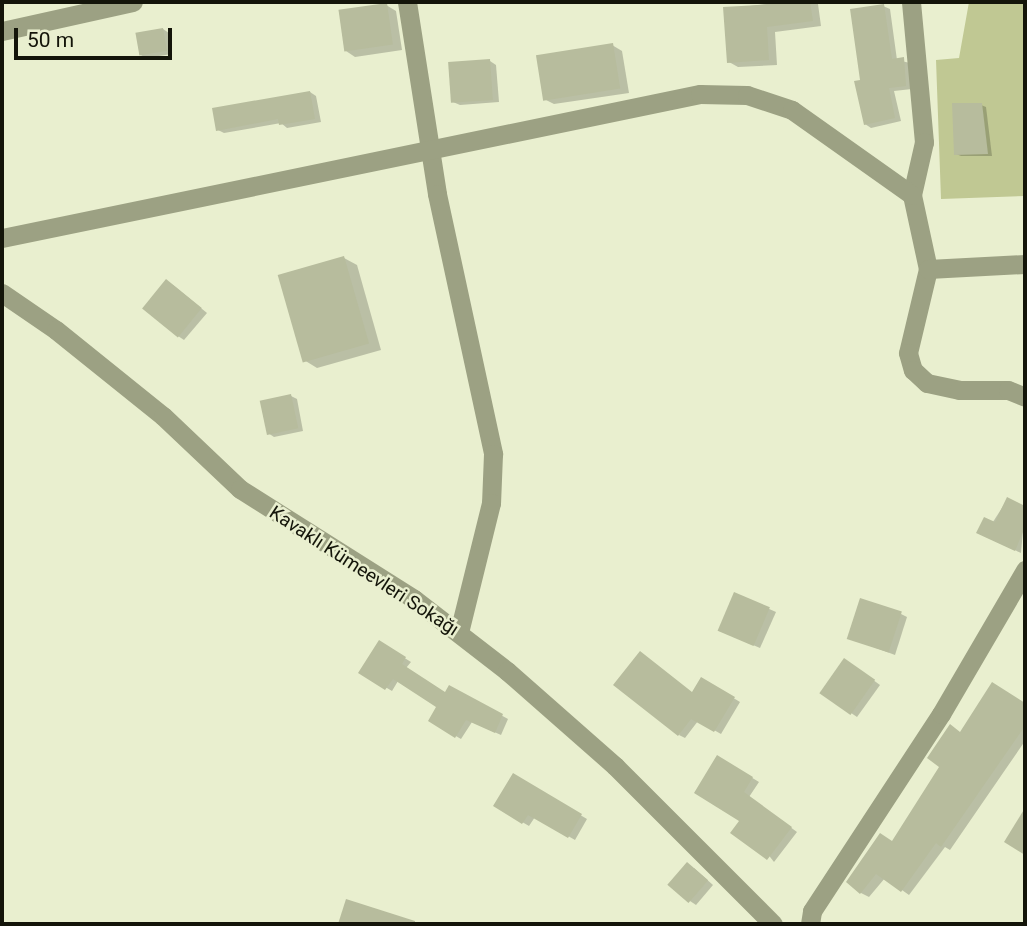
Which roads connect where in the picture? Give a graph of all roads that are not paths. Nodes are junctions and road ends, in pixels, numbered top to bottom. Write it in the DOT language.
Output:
graph roads {
  1 [pos="133,2"];
  2 [pos="407,2"];
  3 [pos="911,2"];
  4 [pos="2,31"];
  5 [pos="430,151"];
  6 [pos="912,195"];
  7 [pos="2,239"];
  8 [pos="1025,264"];
  9 [pos="928,269"];
  10 [pos="2,293"];
  11 [pos="1025,397"];
  12 [pos="1025,570"];
  13 [pos="459,632"];
  14 [pos="773,924"];
  15 [pos="810,924"];
  1 -- 4 [label="street"];
  2 -- 5 [label="street"];
  3 -- 6 [label="street"];
  5 -- 6 [label="street"];
  5 -- 7 [label="street"];
  5 -- 13 [label="street"];
  6 -- 9 [label="street"];
  8 -- 9 [label="street"];
  9 -- 11 [label="street"];
  10 -- 13 [label="street, Kavaklı Kümeevleri Sokağı"];
  12 -- 15 [label="street"];
  13 -- 14 [label="street, Kavaklı Kümeevleri Sokağı"];
}
